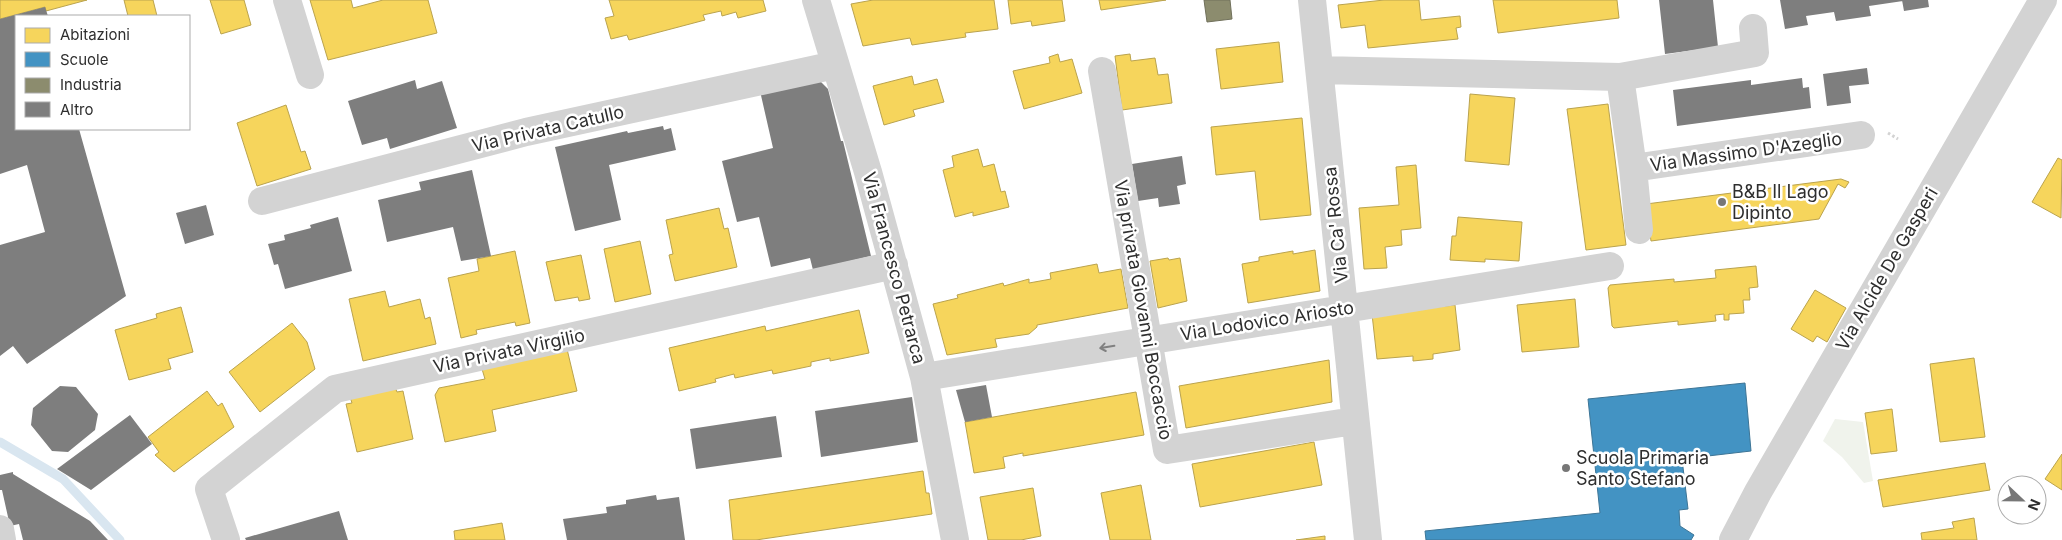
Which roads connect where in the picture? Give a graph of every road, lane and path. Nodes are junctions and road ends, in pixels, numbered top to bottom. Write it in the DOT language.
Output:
graph roads {
  1 [pos="287,0"];
  2 [pos="816,0"];
  3 [pos="1312,0"];
  4 [pos="2043,0"];
  5 [pos="1753,28"];
  6 [pos="833,57"];
  7 [pos="1320,70"];
  8 [pos="1102,71"];
  9 [pos="310,74"];
  10 [pos="1620,77"];
  11 [pos="558,109"];
  12 [pos="1861,135"];
  13 [pos="1633,168"];
  14 [pos="262,200"];
  15 [pos="1639,230"];
  16 [pos="894,266"];
  17 [pos="1610,266"];
  18 [pos="1345,308"];
  19 [pos="1147,340"];
  20 [pos="924,377"];
  21 [pos="1354,421"];
  22 [pos="0,529"];
  23 [pos="2,540"];
  24 [pos="226,540"];
  25 [pos="955,540"];
  26 [pos="1368,540"];
  27 [pos="1733,540"];
  1 -- 9 [label="street"];
  2 -- 6 [label="street, Via Francesco Petrarca"];
  3 -- 7 [label="street, Via Ca' Rossa"];
  4 -- 27 [label="street, Via Alcide De Gasperi"];
  5 -- 10 [label="street"];
  6 -- 11 [label="street"];
  6 -- 14 [label="street, Via Privata Catullo"];
  6 -- 16 [label="street, Via Francesco Petrarca"];
  7 -- 10 [label="street"];
  7 -- 18 [label="street, Via Ca' Rossa"];
  8 -- 19 [label="street, Via privata Giovanni Boccaccio"];
  10 -- 13 [label="street, Via Massimo D'Azeglio"];
  12 -- 13 [label="street, Via Massimo D'Azeglio"];
  13 -- 15 [label="street"];
  16 -- 20 [label="street, Via Francesco Petrarca"];
  16 -- 24 [label="street, Via Privata Virgilio"];
  17 -- 18 [label="street, Via Lodovico Ariosto"];
  18 -- 19 [label="street, Via Lodovico Ariosto"];
  18 -- 21 [label="street, Via Ca' Rossa"];
  19 -- 20 [label="street, Via Lodovico Ariosto, one-way"];
  19 -- 21 [label="street, Via privata Giovanni Boccaccio"];
  20 -- 25 [label="street, Via Francesco Petrarca"];
  21 -- 26 [label="street, Via Ca' Rossa"];
  22 -- 23 [label="street"];
}
